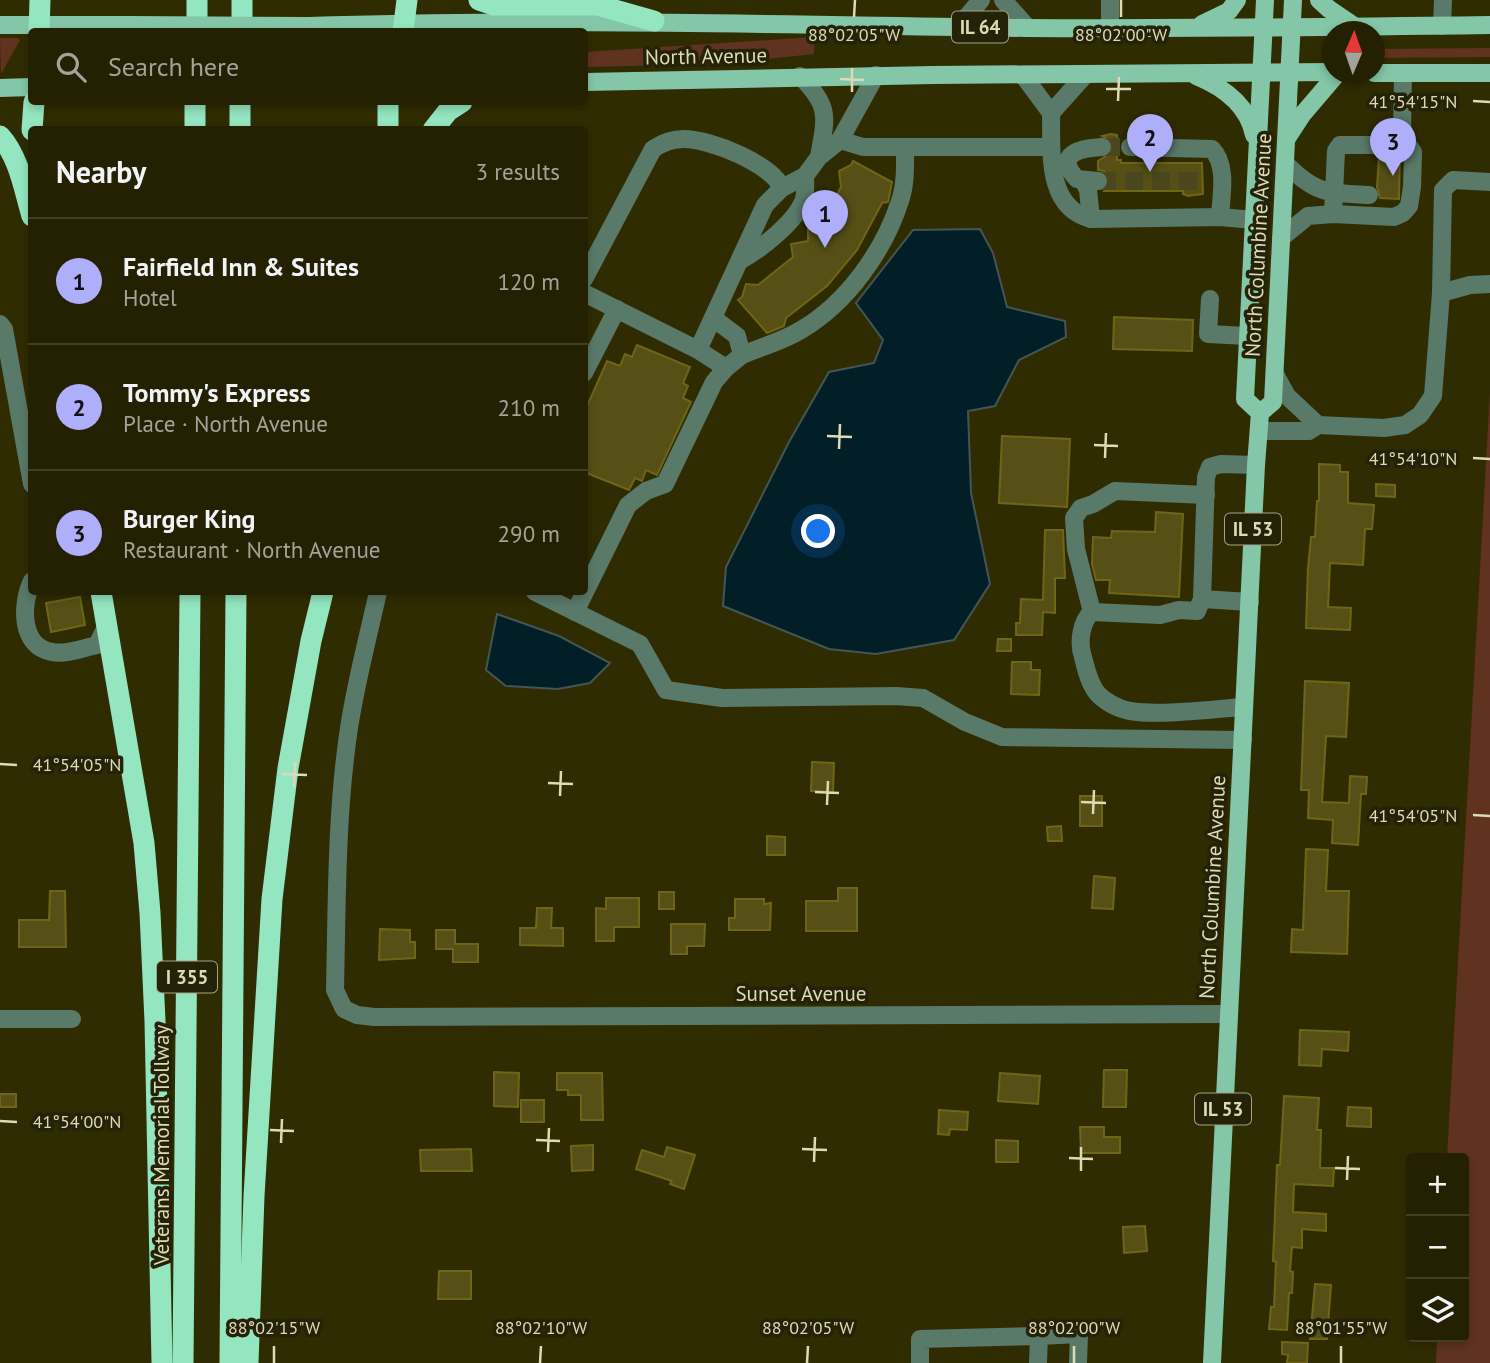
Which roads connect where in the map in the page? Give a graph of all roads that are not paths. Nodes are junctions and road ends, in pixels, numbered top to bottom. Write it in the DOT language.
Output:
graph roads {
  1 [pos="40,0"];
  2 [pos="197,0"];
  3 [pos="242,0"];
  4 [pos="407,0"];
  5 [pos="479,0"];
  6 [pos="981,0"];
  7 [pos="1003,0"];
  8 [pos="1110,0"];
  9 [pos="1237,0"];
  10 [pos="1265,0"];
  11 [pos="1293,0"];
  12 [pos="1319,0"];
  13 [pos="1443,0"];
  14 [pos="654,21"];
  15 [pos="1347,21"];
  16 [pos="0,25"];
  17 [pos="1490,25"];
  18 [pos="1291,26"];
  19 [pos="1322,26"];
  20 [pos="1385,26"];
  21 [pos="1442,26"];
  22 [pos="404,27"];
  23 [pos="958,27"];
  24 [pos="1192,27"];
  25 [pos="1263,27"];
  26 [pos="40,28"];
  27 [pos="197,28"];
  28 [pos="242,28"];
  29 [pos="1028,28"];
  30 [pos="1110,28"];
  31 [pos="1260,72"];
  32 [pos="1289,72"];
  33 [pos="1190,73"];
  34 [pos="1322,73"];
  35 [pos="1385,73"];
  36 [pos="1403,73"];
  37 [pos="1490,73"];
  38 [pos="1086,74"];
  39 [pos="876,75"];
  40 [pos="1023,75"];
  41 [pos="800,76"];
  42 [pos="588,82"];
  43 [pos="1326,84"];
  44 [pos="28,87"];
  45 [pos="0,88"];
  46 [pos="34,105"];
  47 [pos="195,105"];
  48 [pos="240,105"];
  49 [pos="388,105"];
  50 [pos="457,105"];
  51 [pos="1051,113"];
  52 [pos="32,126"];
  53 [pos="195,126"];
  54 [pos="240,126"];
  55 [pos="388,126"];
  56 [pos="436,126"];
  57 [pos="0,136"];
  58 [pos="1402,136"];
  59 [pos="1287,138"];
  60 [pos="840,140"];
  61 [pos="905,147"];
  62 [pos="1051,147"];
  63 [pos="1102,147"];
  64 [pos="1130,148"];
  65 [pos="1257,155"];
  66 [pos="819,158"];
  67 [pos="1285,163"];
  68 [pos="805,176"];
  69 [pos="1202,181"];
  70 [pos="1221,181"];
  71 [pos="1490,182"];
  72 [pos="782,188"];
  73 [pos="1334,193"];
  74 [pos="1369,195"];
  75 [pos="28,203"];
  76 [pos="1333,214"];
  77 [pos="1220,218"];
  78 [pos="1091,219"];
  79 [pos="1254,220"];
  80 [pos="1281,238"];
  81 [pos="741,260"];
  82 [pos="588,271"];
  83 [pos="1490,284"];
  84 [pos="1441,293"];
  85 [pos="588,295"];
  86 [pos="1210,299"];
  87 [pos="617,309"];
  88 [pos="713,318"];
  89 [pos="0,324"];
  90 [pos="1248,336"];
  91 [pos="698,350"];
  92 [pos="742,355"];
  93 [pos="588,365"];
  94 [pos="726,368"];
  95 [pos="1275,374"];
  96 [pos="1259,422"];
  97 [pos="1318,425"];
  98 [pos="28,462"];
  99 [pos="1256,465"];
  100 [pos="1206,495"];
  101 [pos="588,586"];
  102 [pos="28,594"];
  103 [pos="102,595"];
  104 [pos="190,595"];
  105 [pos="236,595"];
  106 [pos="322,595"];
  107 [pos="377,595"];
  108 [pos="541,595"];
  109 [pos="583,595"];
  110 [pos="1202,598"];
  111 [pos="1250,602"];
  112 [pos="575,612"];
  113 [pos="1091,612"];
  114 [pos="107,625"];
  115 [pos="1244,707"];
  116 [pos="1243,740"];
  117 [pos="1228,1014"];
  118 [pos="0,1019"];
  119 [pos="72,1019"];
  120 [pos="1039,1336"];
  121 [pos="162,1363"];
  122 [pos="183,1363"];
  123 [pos="230,1363"];
  124 [pos="248,1363"];
  125 [pos="920,1363"];
  126 [pos="1038,1363"];
  127 [pos="1078,1363"];
  128 [pos="1212,1363"];
  1 -- 26 [label="highway"];
  2 -- 27 [label="highway"];
  3 -- 28 [label="highway"];
  4 -- 22 [label="highway"];
  5 -- 14 [label="highway"];
  6 -- 23 [label="street"];
  7 -- 29 [label="street"];
  8 -- 30 [label="street"];
  9 -- 24 [label="main road"];
  10 -- 25 [label="main road, North Columbine Avenue"];
  11 -- 18 [label="main road, IL 53"];
  12 -- 15 [label="main road"];
  13 -- 21 [label="street"];
  14 -- 22 [label="main road, North Avenue / IL 64"];
  14 -- 23 [label="main road, North Avenue / IL 64"];
  16 -- 26 [label="main road, North Avenue / IL 64"];
  17 -- 21 [label="main road, North Avenue / IL 64"];
  18 -- 19 [label="main road, North Avenue / IL 64"];
  18 -- 25 [label="main road, North Avenue / IL 64"];
  18 -- 32 [label="main road, IL 53"];
  20 -- 21 [label="main road, North Avenue / IL 64"];
  22 -- 26 [label="main road, North Avenue / IL 64, bridge"];
  23 -- 29 [label="main road, North Avenue / IL 64"];
  24 -- 25 [label="main road, North Avenue / IL 64"];
  24 -- 30 [label="main road, North Avenue / IL 64"];
  25 -- 31 [label="main road, North Columbine Avenue"];
  29 -- 30 [label="main road, North Avenue / IL 64"];
  31 -- 32 [label="main road, North Avenue"];
  31 -- 33 [label="main road, North Avenue"];
  31 -- 65 [label="main road, North Columbine Avenue"];
  32 -- 34 [label="main road, North Avenue"];
  32 -- 59 [label="main road, North Columbine Avenue / IL 53"];
  33 -- 38 [label="main road, North Avenue"];
  33 -- 65 [label="main road"];
  35 -- 36 [label="main road"];
  36 -- 37 [label="main road"];
  36 -- 58 [label="street"];
  38 -- 40 [label="main road, North Avenue"];
  38 -- 51 [label="street"];
  39 -- 40 [label="main road, North Avenue"];
  39 -- 41 [label="main road, North Avenue"];
  39 -- 60 [label="street"];
  40 -- 51 [label="street"];
  41 -- 42 [label="main road, North Avenue"];
  41 -- 66 [label="street"];
  43 -- 59 [label="main road"];
  44 -- 45 [label="main road"];
  46 -- 52 [label="highway"];
  47 -- 53 [label="highway"];
  48 -- 54 [label="highway"];
  49 -- 55 [label="highway"];
  50 -- 56 [label="highway"];
  51 -- 62 [label="street"];
  57 -- 75 [label="highway"];
  58 -- 73 [label="street"];
  58 -- 76 [label="street"];
  59 -- 67 [label="main road, North Columbine Avenue / IL 53"];
  60 -- 61 [label="street"];
  60 -- 66 [label="street"];
  61 -- 62 [label="street"];
  61 -- 92 [label="street"];
  62 -- 78 [label="street"];
  63 -- 78 [label="street"];
  64 -- 70 [label="street"];
  65 -- 79 [label="main road, North Columbine Avenue"];
  66 -- 68 [label="street"];
  67 -- 73 [label="street"];
  67 -- 80 [label="main road, North Columbine Avenue / IL 53"];
  68 -- 72 [label="street"];
  68 -- 81 [label="street"];
  69 -- 70 [label="street"];
  70 -- 77 [label="street"];
  71 -- 84 [label="street"];
  72 -- 81 [label="street"];
  72 -- 82 [label="street"];
  73 -- 74 [label="street"];
  73 -- 76 [label="street"];
  76 -- 80 [label="street"];
  77 -- 78 [label="street"];
  77 -- 79 [label="street"];
  79 -- 90 [label="main road, North Columbine Avenue"];
  80 -- 95 [label="main road, North Columbine Avenue / IL 53"];
  81 -- 88 [label="street"];
  83 -- 84 [label="street"];
  84 -- 97 [label="street"];
  85 -- 87 [label="street"];
  86 -- 90 [label="street"];
  87 -- 91 [label="street"];
  87 -- 93 [label="street"];
  88 -- 91 [label="street"];
  88 -- 92 [label="street"];
  89 -- 98 [label="street"];
  90 -- 96 [label="main road, North Columbine Avenue"];
  91 -- 94 [label="street"];
  92 -- 94 [label="street"];
  94 -- 101 [label="street"];
  95 -- 96 [label="main road, North Columbine Avenue / IL 53"];
  95 -- 97 [label="street"];
  96 -- 97 [label="street"];
  96 -- 99 [label="main road, North Columbine Avenue / IL 53"];
  99 -- 100 [label="street"];
  99 -- 111 [label="main road, North Columbine Avenue / IL 53"];
  100 -- 110 [label="street"];
  100 -- 113 [label="street"];
  102 -- 114 [label="street"];
  103 -- 114 [label="highway"];
  104 -- 122 [label="highway, Veterans Memorial Tollway / I 355"];
  105 -- 123 [label="highway, I 355"];
  106 -- 124 [label="highway"];
  107 -- 117 [label="street, Sunset Avenue"];
  108 -- 112 [label="street"];
  109 -- 112 [label="street"];
  110 -- 111 [label="street"];
  110 -- 113 [label="street"];
  111 -- 115 [label="main road, North Columbine Avenue / IL 53"];
  112 -- 116 [label="street"];
  113 -- 115 [label="street"];
  114 -- 121 [label="highway"];
  115 -- 116 [label="main road, North Columbine Avenue / IL 53"];
  116 -- 117 [label="main road, North Columbine Avenue / IL 53"];
  117 -- 128 [label="main road, North Columbine Avenue / IL 53"];
  118 -- 119 [label="street"];
  120 -- 125 [label="street"];
  120 -- 126 [label="street"];
  120 -- 127 [label="street"];
}
